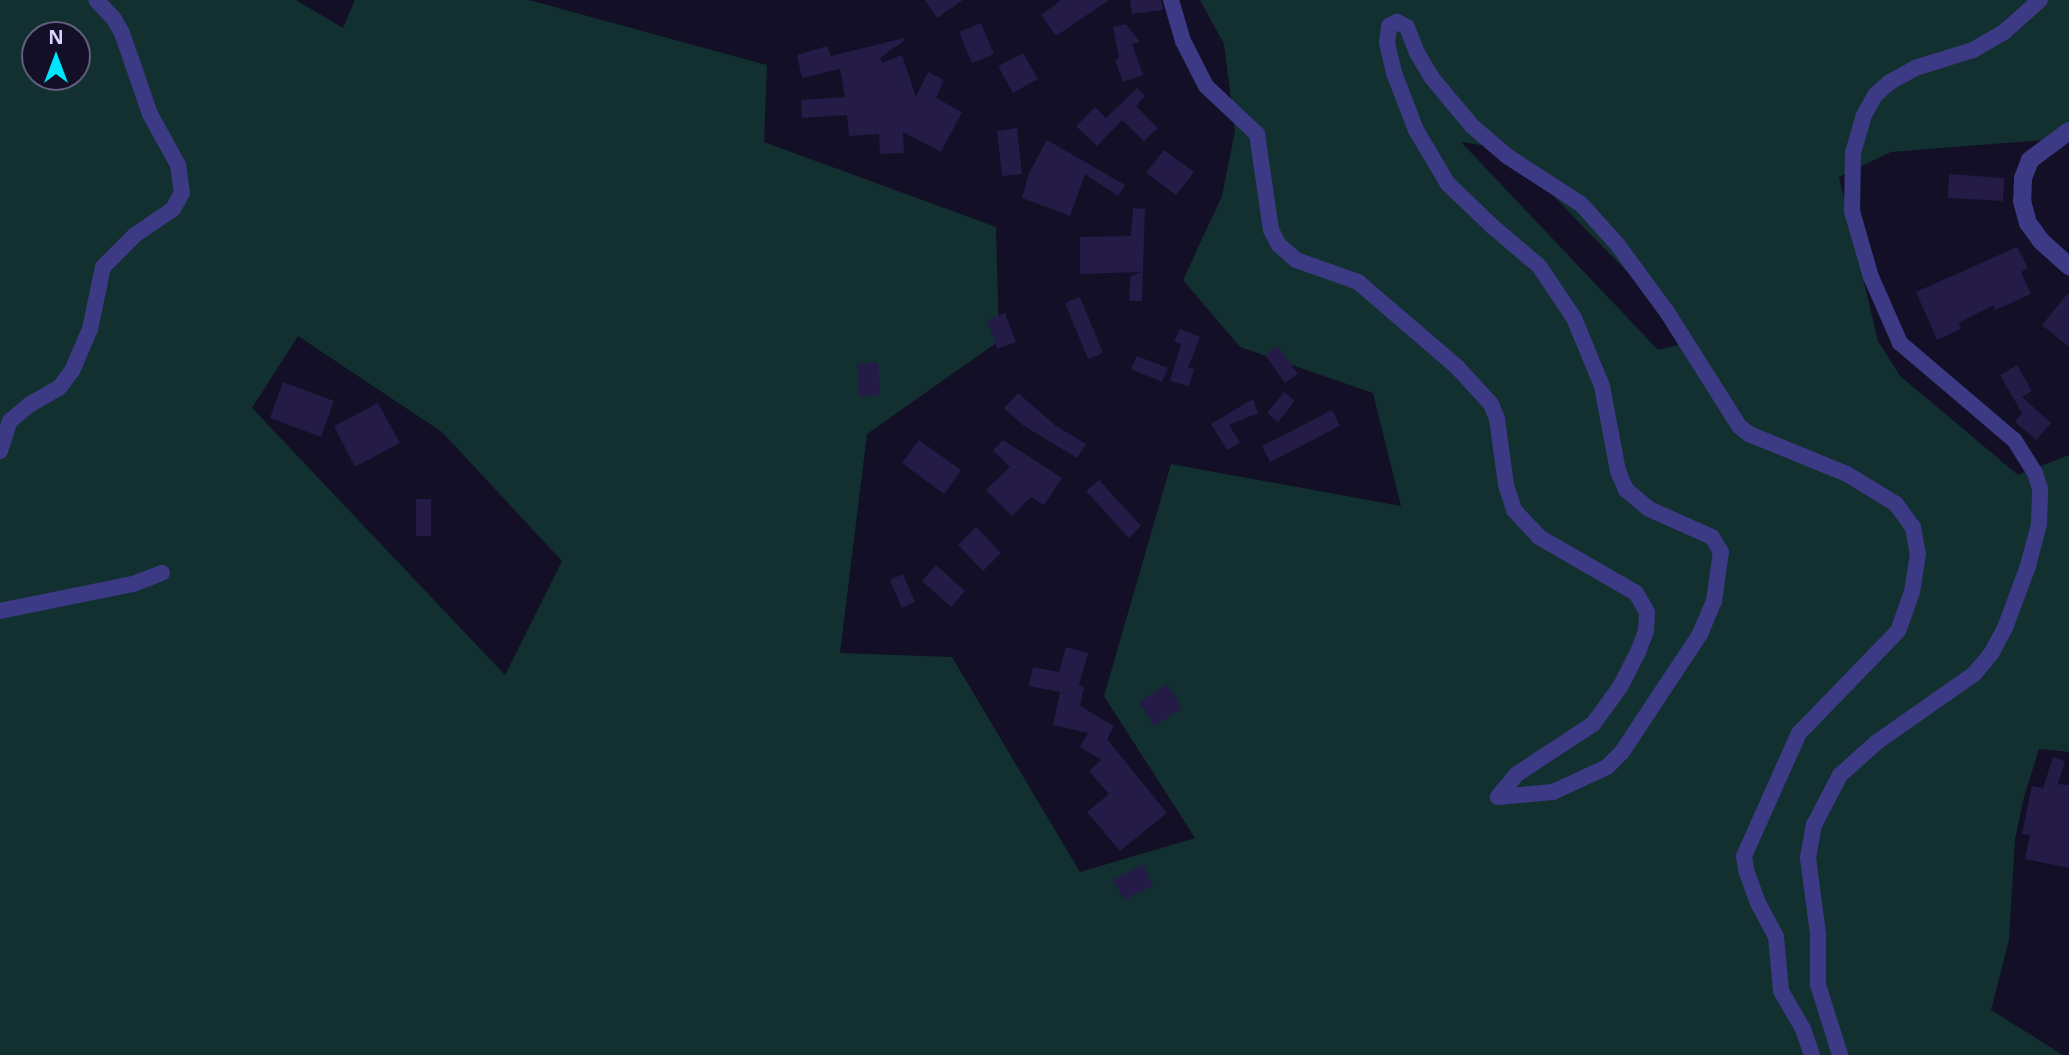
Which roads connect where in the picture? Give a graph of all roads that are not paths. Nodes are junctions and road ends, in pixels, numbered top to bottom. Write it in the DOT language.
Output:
graph roads {
  1 [pos="96,0"];
  2 [pos="1171,0"];
  3 [pos="2040,0"];
  4 [pos="2069,131"];
  5 [pos="2069,266"];
  6 [pos="0,451"];
  7 [pos="162,573"];
  8 [pos="0,611"];
  9 [pos="1812,1055"];
  10 [pos="1840,1055"];
  1 -- 6 [label="street"];
  2 -- 9 [label="street"];
  3 -- 10 [label="street"];
  4 -- 5 [label="street"];
  7 -- 8 [label="street"];
}
